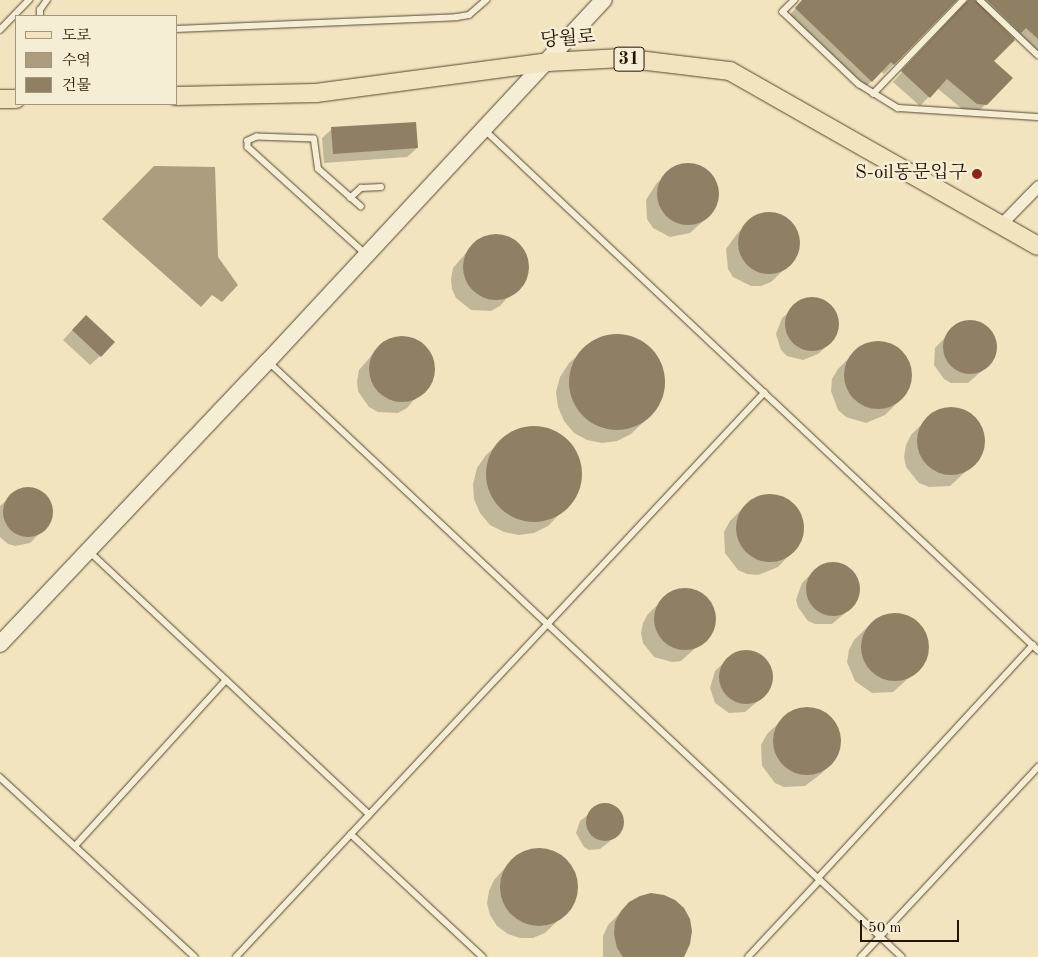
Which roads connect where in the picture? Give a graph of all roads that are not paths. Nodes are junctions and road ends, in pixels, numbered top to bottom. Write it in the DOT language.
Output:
graph roads {
  1 [pos="47,0"];
  2 [pos="486,0"];
  3 [pos="604,0"];
  4 [pos="795,0"];
  5 [pos="963,0"];
  6 [pos="980,0"];
  7 [pos="27,2"];
  8 [pos="40,15"];
  9 [pos="178,29"];
  10 [pos="0,30"];
  11 [pos="1038,55"];
  12 [pos="548,62"];
  13 [pos="873,94"];
  14 [pos="178,96"];
  15 [pos="1038,117"];
  16 [pos="484,128"];
  17 [pos="1038,186"];
  18 [pos="381,187"];
  19 [pos="350,198"];
  20 [pos="361,207"];
  21 [pos="1001,224"];
  22 [pos="1038,246"];
  23 [pos="366,254"];
  24 [pos="268,361"];
  25 [pos="764,392"];
  26 [pos="89,551"];
  27 [pos="548,624"];
  28 [pos="0,644"];
  29 [pos="1033,645"];
  30 [pos="1038,650"];
  31 [pos="226,680"];
  32 [pos="1038,767"];
  33 [pos="0,777"];
  34 [pos="370,814"];
  35 [pos="351,834"];
  36 [pos="75,846"];
  37 [pos="819,879"];
  38 [pos="880,936"];
  39 [pos="195,957"];
  40 [pos="236,957"];
  41 [pos="483,957"];
  42 [pos="748,957"];
  43 [pos="861,957"];
  44 [pos="902,957"];
  1 -- 8 [label="lane"];
  2 -- 9 [label="lane"];
  3 -- 12 [label="main road"];
  4 -- 13 [label="lane"];
  5 -- 13 [label="lane"];
  6 -- 11 [label="lane"];
  7 -- 10 [label="lane"];
  12 -- 14 [label="main road, 당월로 / 31"];
  12 -- 16 [label="main road"];
  12 -- 21 [label="main road, 당월로 / 31"];
  13 -- 15 [label="lane"];
  16 -- 23 [label="main road"];
  16 -- 25 [label="lane"];
  17 -- 21 [label="street"];
  18 -- 19 [label="lane"];
  19 -- 20 [label="lane"];
  19 -- 23 [label="lane"];
  21 -- 22 [label="main road, 당월로 / 31"];
  23 -- 24 [label="main road"];
  24 -- 26 [label="main road"];
  24 -- 27 [label="lane"];
  25 -- 27 [label="lane"];
  25 -- 29 [label="lane"];
  26 -- 28 [label="main road"];
  26 -- 31 [label="lane"];
  27 -- 34 [label="lane"];
  27 -- 37 [label="lane"];
  29 -- 30 [label="lane"];
  29 -- 37 [label="lane"];
  31 -- 34 [label="lane"];
  31 -- 36 [label="lane"];
  32 -- 38 [label="lane"];
  33 -- 36 [label="lane"];
  34 -- 35 [label="lane"];
  35 -- 40 [label="lane"];
  35 -- 41 [label="lane"];
  36 -- 39 [label="lane"];
  37 -- 38 [label="lane"];
  37 -- 42 [label="lane"];
  38 -- 43 [label="lane"];
  38 -- 44 [label="lane"];
}
